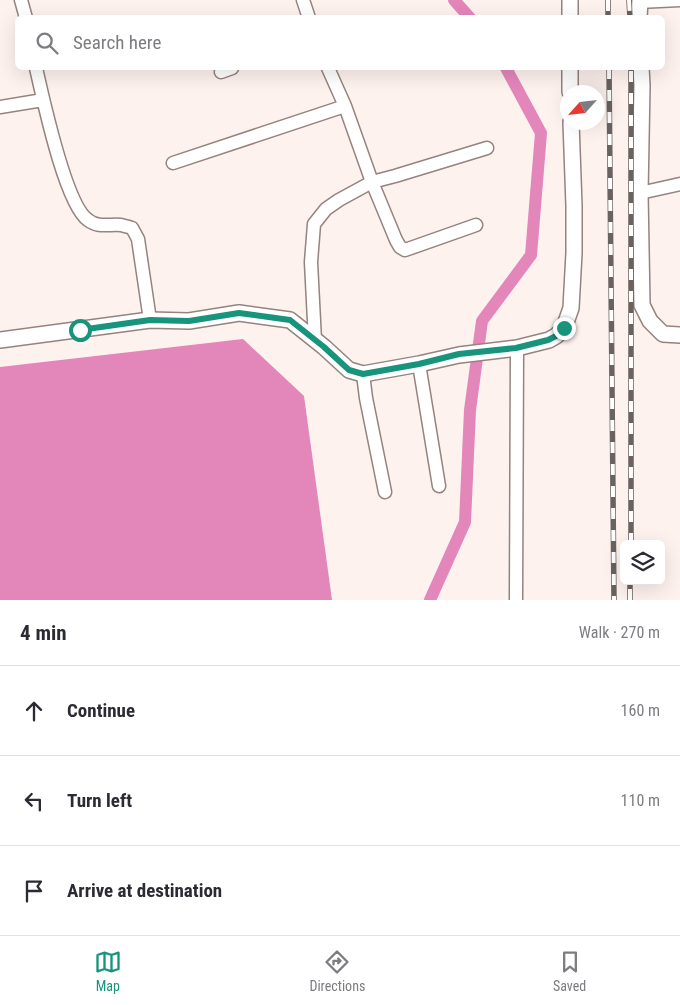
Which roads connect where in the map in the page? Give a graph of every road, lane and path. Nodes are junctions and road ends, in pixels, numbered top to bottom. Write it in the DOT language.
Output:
graph roads {
  1 [pos="21,0"];
  2 [pos="303,0"];
  3 [pos="570,0"];
  4 [pos="680,0"];
  5 [pos="639,7"];
  6 [pos="25,15"];
  7 [pos="308,15"];
  8 [pos="570,15"];
  9 [pos="36,70"];
  10 [pos="329,70"];
  11 [pos="570,70"];
  12 [pos="641,70"];
  13 [pos="570,85"];
  14 [pos="43,100"];
  15 [pos="345,106"];
  16 [pos="0,107"];
  17 [pos="571,130"];
  18 [pos="487,148"];
  19 [pos="172,163"];
  20 [pos="372,182"];
  21 [pos="680,184"];
  22 [pos="640,193"];
  23 [pos="476,225"];
  24 [pos="150,320"];
  25 [pos="680,335"];
  26 [pos="0,340"];
  27 [pos="315,341"];
  28 [pos="511,348"];
  29 [pos="419,364"];
  30 [pos="363,374"];
  31 [pos="439,486"];
  32 [pos="385,492"];
  33 [pos="516,600"];
  1 -- 6 [label="street"];
  2 -- 7 [label="street"];
  3 -- 8 [label="street"];
  4 -- 5 [label="street"];
  9 -- 14 [label="street"];
  10 -- 15 [label="street"];
  11 -- 13 [label="street"];
  12 -- 22 [label="street"];
  14 -- 16 [label="street"];
  14 -- 24 [label="street"];
  15 -- 19 [label="street"];
  15 -- 20 [label="street"];
  17 -- 28 [label="street"];
  18 -- 20 [label="street"];
  20 -- 23 [label="street"];
  20 -- 27 [label="street"];
  21 -- 22 [label="street"];
  22 -- 25 [label="street"];
  24 -- 26 [label="street"];
  24 -- 27 [label="street"];
  27 -- 30 [label="street"];
  28 -- 29 [label="street"];
  28 -- 33 [label="street"];
  29 -- 30 [label="street"];
  29 -- 31 [label="street"];
  30 -- 32 [label="street"];
}
